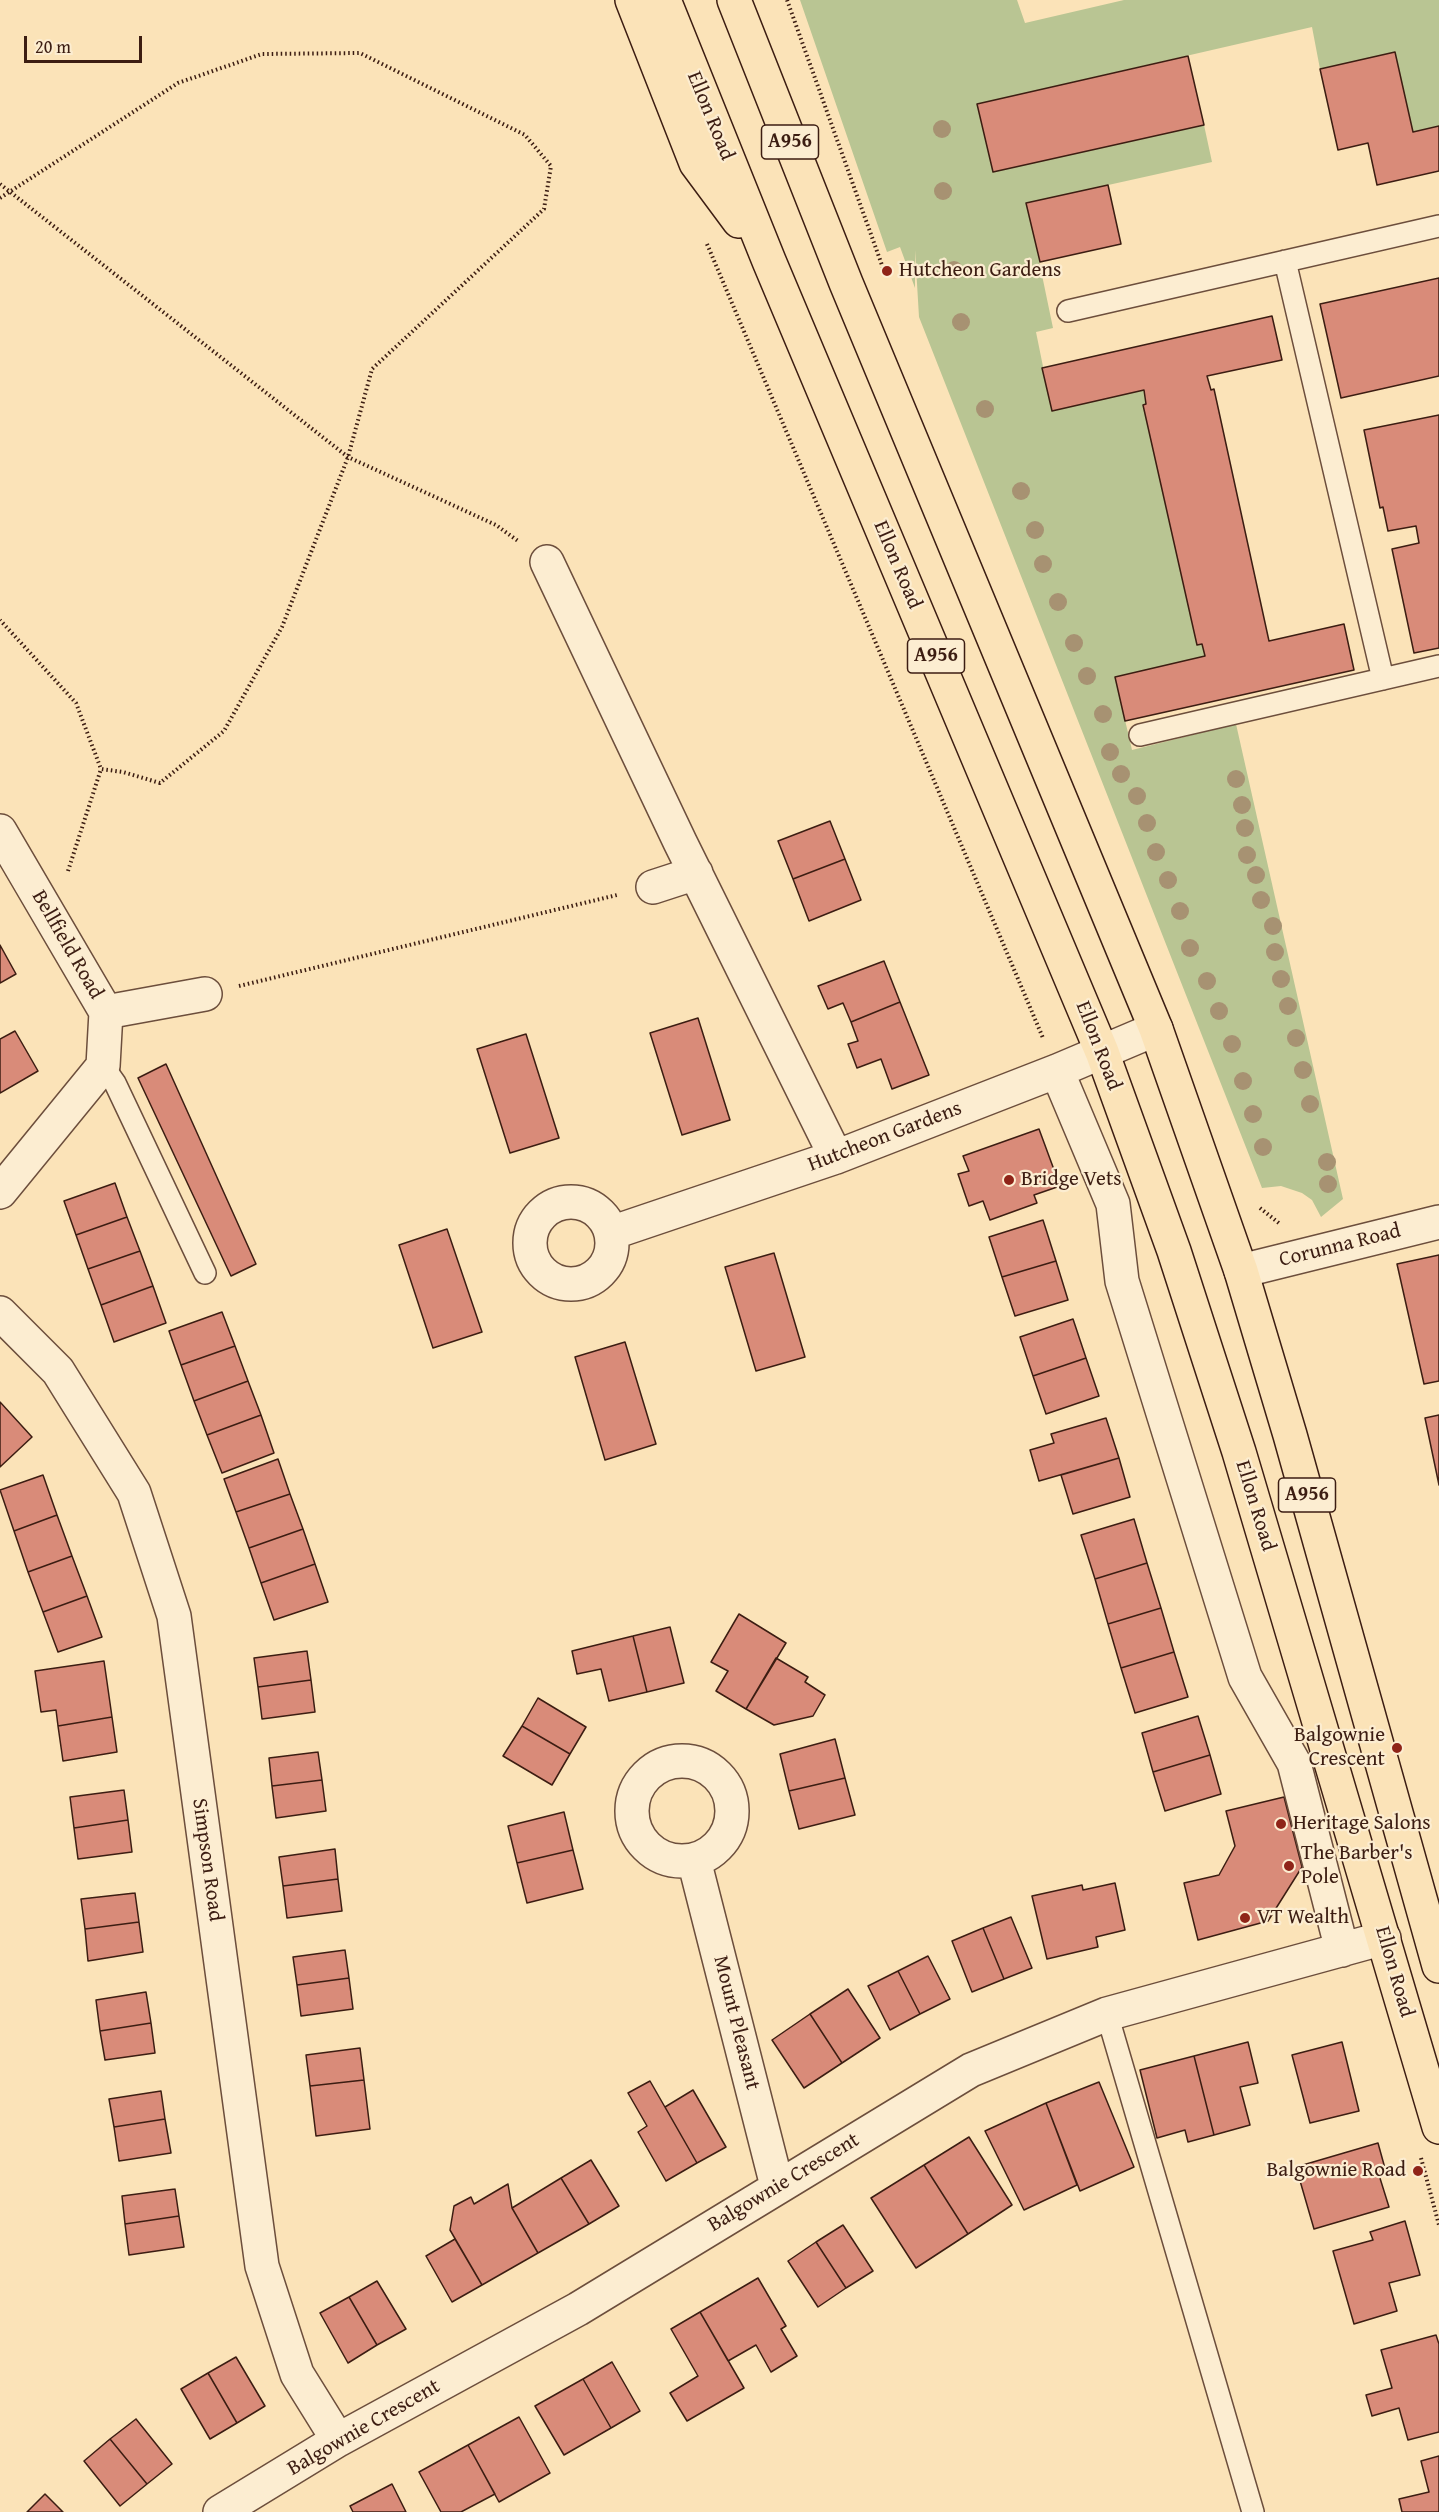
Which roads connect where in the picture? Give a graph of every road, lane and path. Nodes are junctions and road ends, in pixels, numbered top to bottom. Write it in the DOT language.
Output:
graph roads {
  1 [pos="632,0"];
  2 [pos="664,0"];
  3 [pos="734,0"];
  4 [pos="0,184"];
  5 [pos="8,190"];
  6 [pos="0,198"];
  7 [pos="1439,226"];
  8 [pos="707,243"];
  9 [pos="769,261"];
  10 [pos="1285,261"];
  11 [pos="1068,312"];
  12 [pos="348,457"];
  13 [pos="547,562"];
  14 [pos="0,620"];
  15 [pos="1439,666"];
  16 [pos="1383,679"];
  17 [pos="1140,735"];
  18 [pos="101,769"];
  19 [pos="0,831"];
  20 [pos="696,873"];
  21 [pos="653,887"];
  22 [pos="52,919"];
  23 [pos="205,994"];
  24 [pos="106,1012"];
  25 [pos="1156,1029"];
  26 [pos="1102,1052"];
  27 [pos="103,1066"];
  28 [pos="1058,1071"];
  29 [pos="836,1157"];
  30 [pos="0,1192"];
  31 [pos="1439,1222"];
  32 [pos="611,1233"];
  33 [pos="1240,1271"];
  34 [pos="205,1273"];
  35 [pos="0,1313"];
  36 [pos="694,1860"];
  37 [pos="1384,1938"];
  38 [pos="1342,1950"];
  39 [pos="1439,1966"];
  40 [pos="1107,2014"];
  41 [pos="1439,2127"];
  42 [pos="777,2186"];
  43 [pos="338,2440"];
  44 [pos="220,2512"];
  45 [pos="1253,2512"];
  1 -- 9 [label="main road"];
  2 -- 9 [label="main road, Ellon Road / A956"];
  3 -- 25 [label="main road, A956"];
  4 -- 5 [label="path"];
  5 -- 6 [label="path"];
  5 -- 12 [label="path"];
  5 -- 12 [label="path"];
  7 -- 10 [label="lane"];
  8 -- 28 [label="path"];
  9 -- 26 [label="main road, Ellon Road / A956"];
  10 -- 11 [label="lane"];
  10 -- 16 [label="lane"];
  12 -- 13 [label="path"];
  12 -- 18 [label="path"];
  13 -- 20 [label="street"];
  14 -- 18 [label="path"];
  15 -- 16 [label="lane"];
  16 -- 17 [label="lane"];
  18 -- 22 [label="path"];
  19 -- 22 [label="street, Bellfield Road"];
  20 -- 21 [label="street"];
  20 -- 29 [label="street"];
  21 -- 23 [label="path"];
  22 -- 24 [label="street, Bellfield Road"];
  23 -- 24 [label="street"];
  24 -- 27 [label="street, Bellfield Road"];
  25 -- 26 [label="street, Hutcheon Gardens"];
  25 -- 33 [label="main road, A956"];
  26 -- 28 [label="street, Hutcheon Gardens"];
  26 -- 37 [label="main road, Ellon Road / A956"];
  27 -- 30 [label="street"];
  27 -- 34 [label="lane"];
  28 -- 29 [label="street, Hutcheon Gardens"];
  28 -- 38 [label="street, Ellon Road"];
  29 -- 32 [label="street, Hutcheon Gardens"];
  31 -- 33 [label="street, Corunna Road"];
  33 -- 39 [label="main road, A956"];
  35 -- 43 [label="street, Simpson Road"];
  36 -- 42 [label="street, Mount Pleasant"];
  37 -- 38 [label="street, Balgownie Crescent"];
  37 -- 41 [label="main road, Ellon Road / A956"];
  38 -- 40 [label="street, Balgownie Crescent"];
  40 -- 42 [label="street, Balgownie Crescent"];
  40 -- 45 [label="lane"];
  42 -- 43 [label="street, Balgownie Crescent"];
  43 -- 44 [label="street, Balgownie Crescent"];
}
